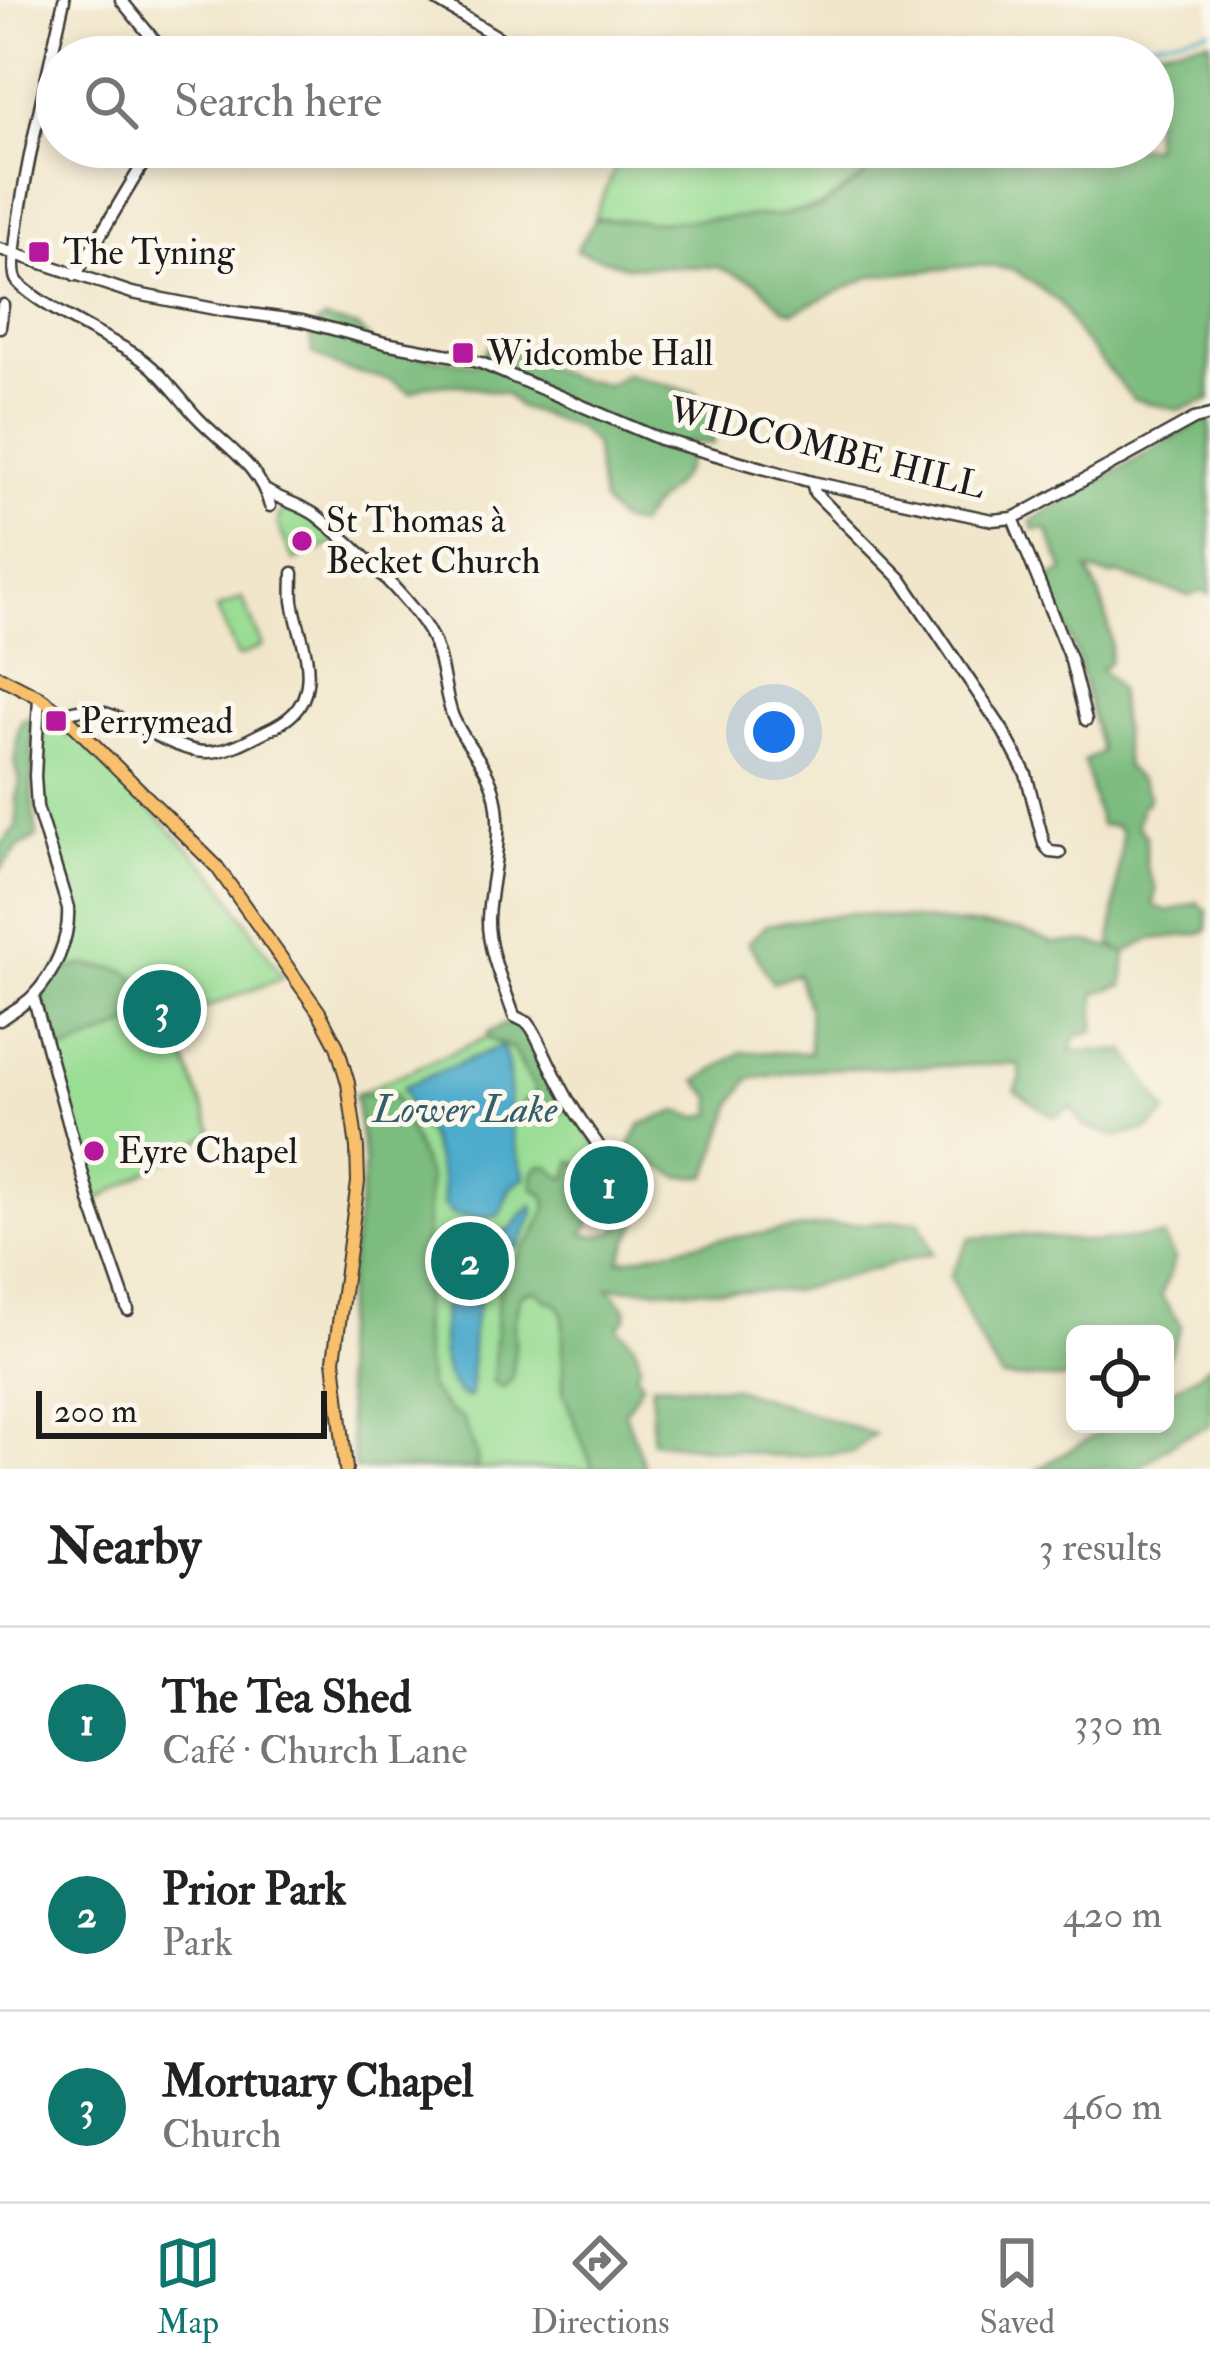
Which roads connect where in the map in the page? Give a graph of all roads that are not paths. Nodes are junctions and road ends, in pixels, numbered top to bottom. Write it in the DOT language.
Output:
graph roads {
  1 [pos="64,0"];
  2 [pos="121,0"];
  3 [pos="436,0"];
  4 [pos="57,36"];
  5 [pos="151,36"];
  6 [pos="496,36"];
  7 [pos="36,135"];
  8 [pos="140,168"];
  9 [pos="0,248"];
  10 [pos="15,255"];
  11 [pos="75,275"];
  12 [pos="4,304"];
  13 [pos="0,326"];
  14 [pos="1210,415"];
  15 [pos="812,482"];
  16 [pos="267,491"];
  17 [pos="271,506"];
  18 [pos="1013,518"];
  19 [pos="292,573"];
  20 [pos="0,677"];
  21 [pos="39,697"];
  22 [pos="64,715"];
  23 [pos="1086,721"];
  24 [pos="1060,853"];
  25 [pos="33,996"];
  26 [pos="0,1020"];
  27 [pos="588,1201"];
  28 [pos="128,1310"];
  29 [pos="346,1469"];
  1 -- 4 [label="street"];
  2 -- 5 [label="street"];
  3 -- 6 [label="street"];
  7 -- 10 [label="street"];
  8 -- 11 [label="street"];
  9 -- 10 [label="street, WIDCOMBE HILL"];
  10 -- 11 [label="street, WIDCOMBE HILL"];
  10 -- 16 [label="street"];
  11 -- 15 [label="street, WIDCOMBE HILL"];
  12 -- 13 [label="street"];
  14 -- 18 [label="street, WIDCOMBE HILL"];
  15 -- 18 [label="street, WIDCOMBE HILL"];
  15 -- 24 [label="street"];
  16 -- 17 [label="street"];
  16 -- 27 [label="street"];
  18 -- 23 [label="street"];
  19 -- 22 [label="street"];
  20 -- 21 [label="main road"];
  21 -- 22 [label="main road"];
  21 -- 25 [label="street"];
  22 -- 29 [label="main road"];
  25 -- 26 [label="street"];
  25 -- 28 [label="street"];
}
